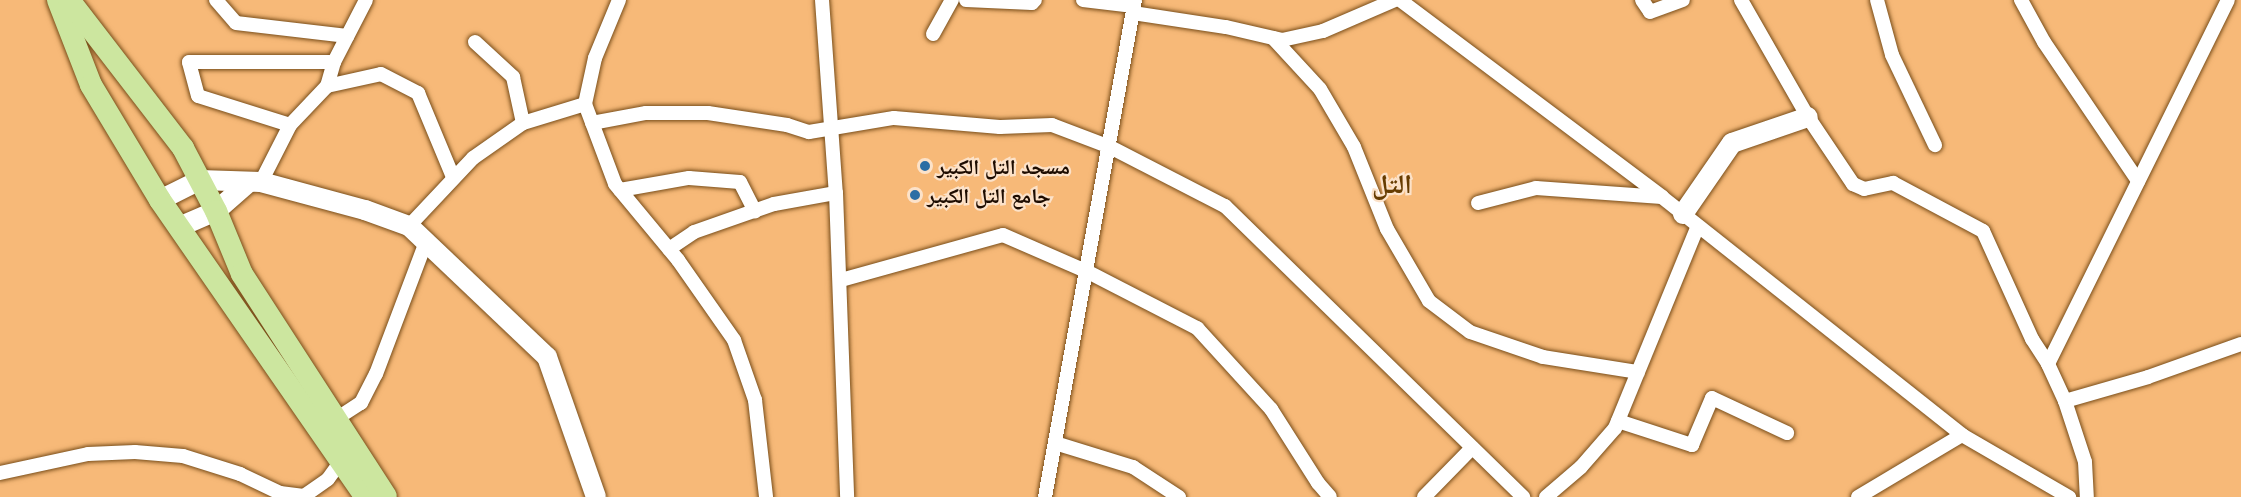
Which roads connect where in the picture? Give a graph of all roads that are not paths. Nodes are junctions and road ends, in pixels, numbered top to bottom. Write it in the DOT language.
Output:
graph roads {
  1 [pos="58,0"];
  2 [pos="69,0"];
  3 [pos="216,0"];
  4 [pos="366,0"];
  5 [pos="619,0"];
  6 [pos="822,0"];
  7 [pos="952,0"];
  8 [pos="966,0"];
  9 [pos="1035,0"];
  10 [pos="1083,0"];
  11 [pos="1397,0"];
  12 [pos="1642,0"];
  13 [pos="1683,0"];
  14 [pos="1741,0"];
  15 [pos="1877,0"];
  16 [pos="2021,0"];
  17 [pos="2228,0"];
  18 [pos="1134,6"];
  19 [pos="933,34"];
  20 [pos="347,36"];
  21 [pos="1273,38"];
  22 [pos="475,42"];
  23 [pos="334,62"];
  24 [pos="327,86"];
  25 [pos="585,104"];
  26 [pos="1808,117"];
  27 [pos="523,123"];
  28 [pos="592,123"];
  29 [pos="291,126"];
  30 [pos="832,130"];
  31 [pos="1935,145"];
  32 [pos="1110,147"];
  33 [pos="453,177"];
  34 [pos="200,180"];
  35 [pos="255,182"];
  36 [pos="2138,182"];
  37 [pos="620,190"];
  38 [pos="836,193"];
  39 [pos="1662,197"];
  40 [pos="159,200"];
  41 [pos="1478,203"];
  42 [pos="216,211"];
  43 [pos="755,211"];
  44 [pos="1683,213"];
  45 [pos="409,226"];
  46 [pos="1698,226"];
  47 [pos="180,227"];
  48 [pos="426,242"];
  49 [pos="669,249"];
  50 [pos="1088,272"];
  51 [pos="841,280"];
  52 [pos="2241,344"];
  53 [pos="2048,364"];
  54 [pos="1638,372"];
  55 [pos="2065,401"];
  56 [pos="336,419"];
  57 [pos="1618,421"];
  58 [pos="1787,434"];
  59 [pos="1962,435"];
  60 [pos="1055,443"];
  61 [pos="1472,448"];
  62 [pos="342,460"];
  63 [pos="0,473"];
  64 [pos="304,497"];
  65 [pos="366,497"];
  66 [pos="386,497"];
  67 [pos="596,497"];
  68 [pos="766,497"];
  69 [pos="847,497"];
  70 [pos="1045,497"];
  71 [pos="1179,497"];
  72 [pos="1330,497"];
  73 [pos="1424,497"];
  74 [pos="1523,497"];
  75 [pos="1546,497"];
  76 [pos="1858,497"];
  77 [pos="2069,497"];
  78 [pos="2087,497"];
  1 -- 40 [label="main road"];
  2 -- 34 [label="main road"];
  3 -- 20 [label="street"];
  4 -- 20 [label="street"];
  5 -- 25 [label="street"];
  6 -- 30 [label="street"];
  7 -- 19 [label="street"];
  8 -- 9 [label="street"];
  10 -- 18 [label="street"];
  11 -- 21 [label="street"];
  11 -- 39 [label="street"];
  12 -- 13 [label="street"];
  14 -- 26 [label="street"];
  15 -- 31 [label="street"];
  16 -- 36 [label="street"];
  17 -- 36 [label="street"];
  18 -- 21 [label="street"];
  18 -- 32 [label="street"];
  20 -- 23 [label="street"];
  21 -- 54 [label="street"];
  22 -- 27 [label="street"];
  23 -- 24 [label="street"];
  23 -- 29 [label="street"];
  24 -- 29 [label="street"];
  24 -- 33 [label="street"];
  25 -- 27 [label="street"];
  25 -- 28 [label="street"];
  26 -- 44 [label="main road"];
  26 -- 53 [label="street"];
  27 -- 33 [label="street"];
  28 -- 30 [label="street"];
  28 -- 37 [label="street"];
  29 -- 35 [label="street"];
  30 -- 32 [label="street"];
  30 -- 38 [label="street"];
  32 -- 50 [label="street"];
  32 -- 61 [label="street"];
  33 -- 45 [label="street"];
  34 -- 35 [label="main road"];
  34 -- 40 [label="main road"];
  34 -- 42 [label="main road"];
  35 -- 42 [label="main road"];
  35 -- 45 [label="main road"];
  36 -- 53 [label="street"];
  37 -- 43 [label="street"];
  37 -- 49 [label="street"];
  38 -- 43 [label="street"];
  38 -- 51 [label="street"];
  39 -- 41 [label="street"];
  39 -- 44 [label="street"];
  40 -- 47 [label="main road"];
  42 -- 47 [label="main road"];
  42 -- 56 [label="main road"];
  43 -- 49 [label="street"];
  44 -- 46 [label="street"];
  45 -- 48 [label="main road"];
  46 -- 54 [label="street"];
  46 -- 59 [label="street"];
  47 -- 62 [label="main road"];
  48 -- 56 [label="street"];
  48 -- 67 [label="main road"];
  49 -- 68 [label="street"];
  50 -- 51 [label="street"];
  50 -- 60 [label="street"];
  50 -- 72 [label="street"];
  51 -- 69 [label="street"];
  52 -- 55 [label="street"];
  53 -- 55 [label="street"];
  54 -- 57 [label="street"];
  55 -- 78 [label="street"];
  56 -- 66 [label="main road"];
  57 -- 58 [label="street"];
  57 -- 75 [label="street"];
  59 -- 76 [label="street"];
  59 -- 77 [label="street"];
  60 -- 70 [label="street"];
  60 -- 71 [label="street"];
  61 -- 73 [label="street"];
  61 -- 74 [label="street"];
  62 -- 64 [label="street"];
  62 -- 65 [label="main road"];
  63 -- 64 [label="street"];
}
